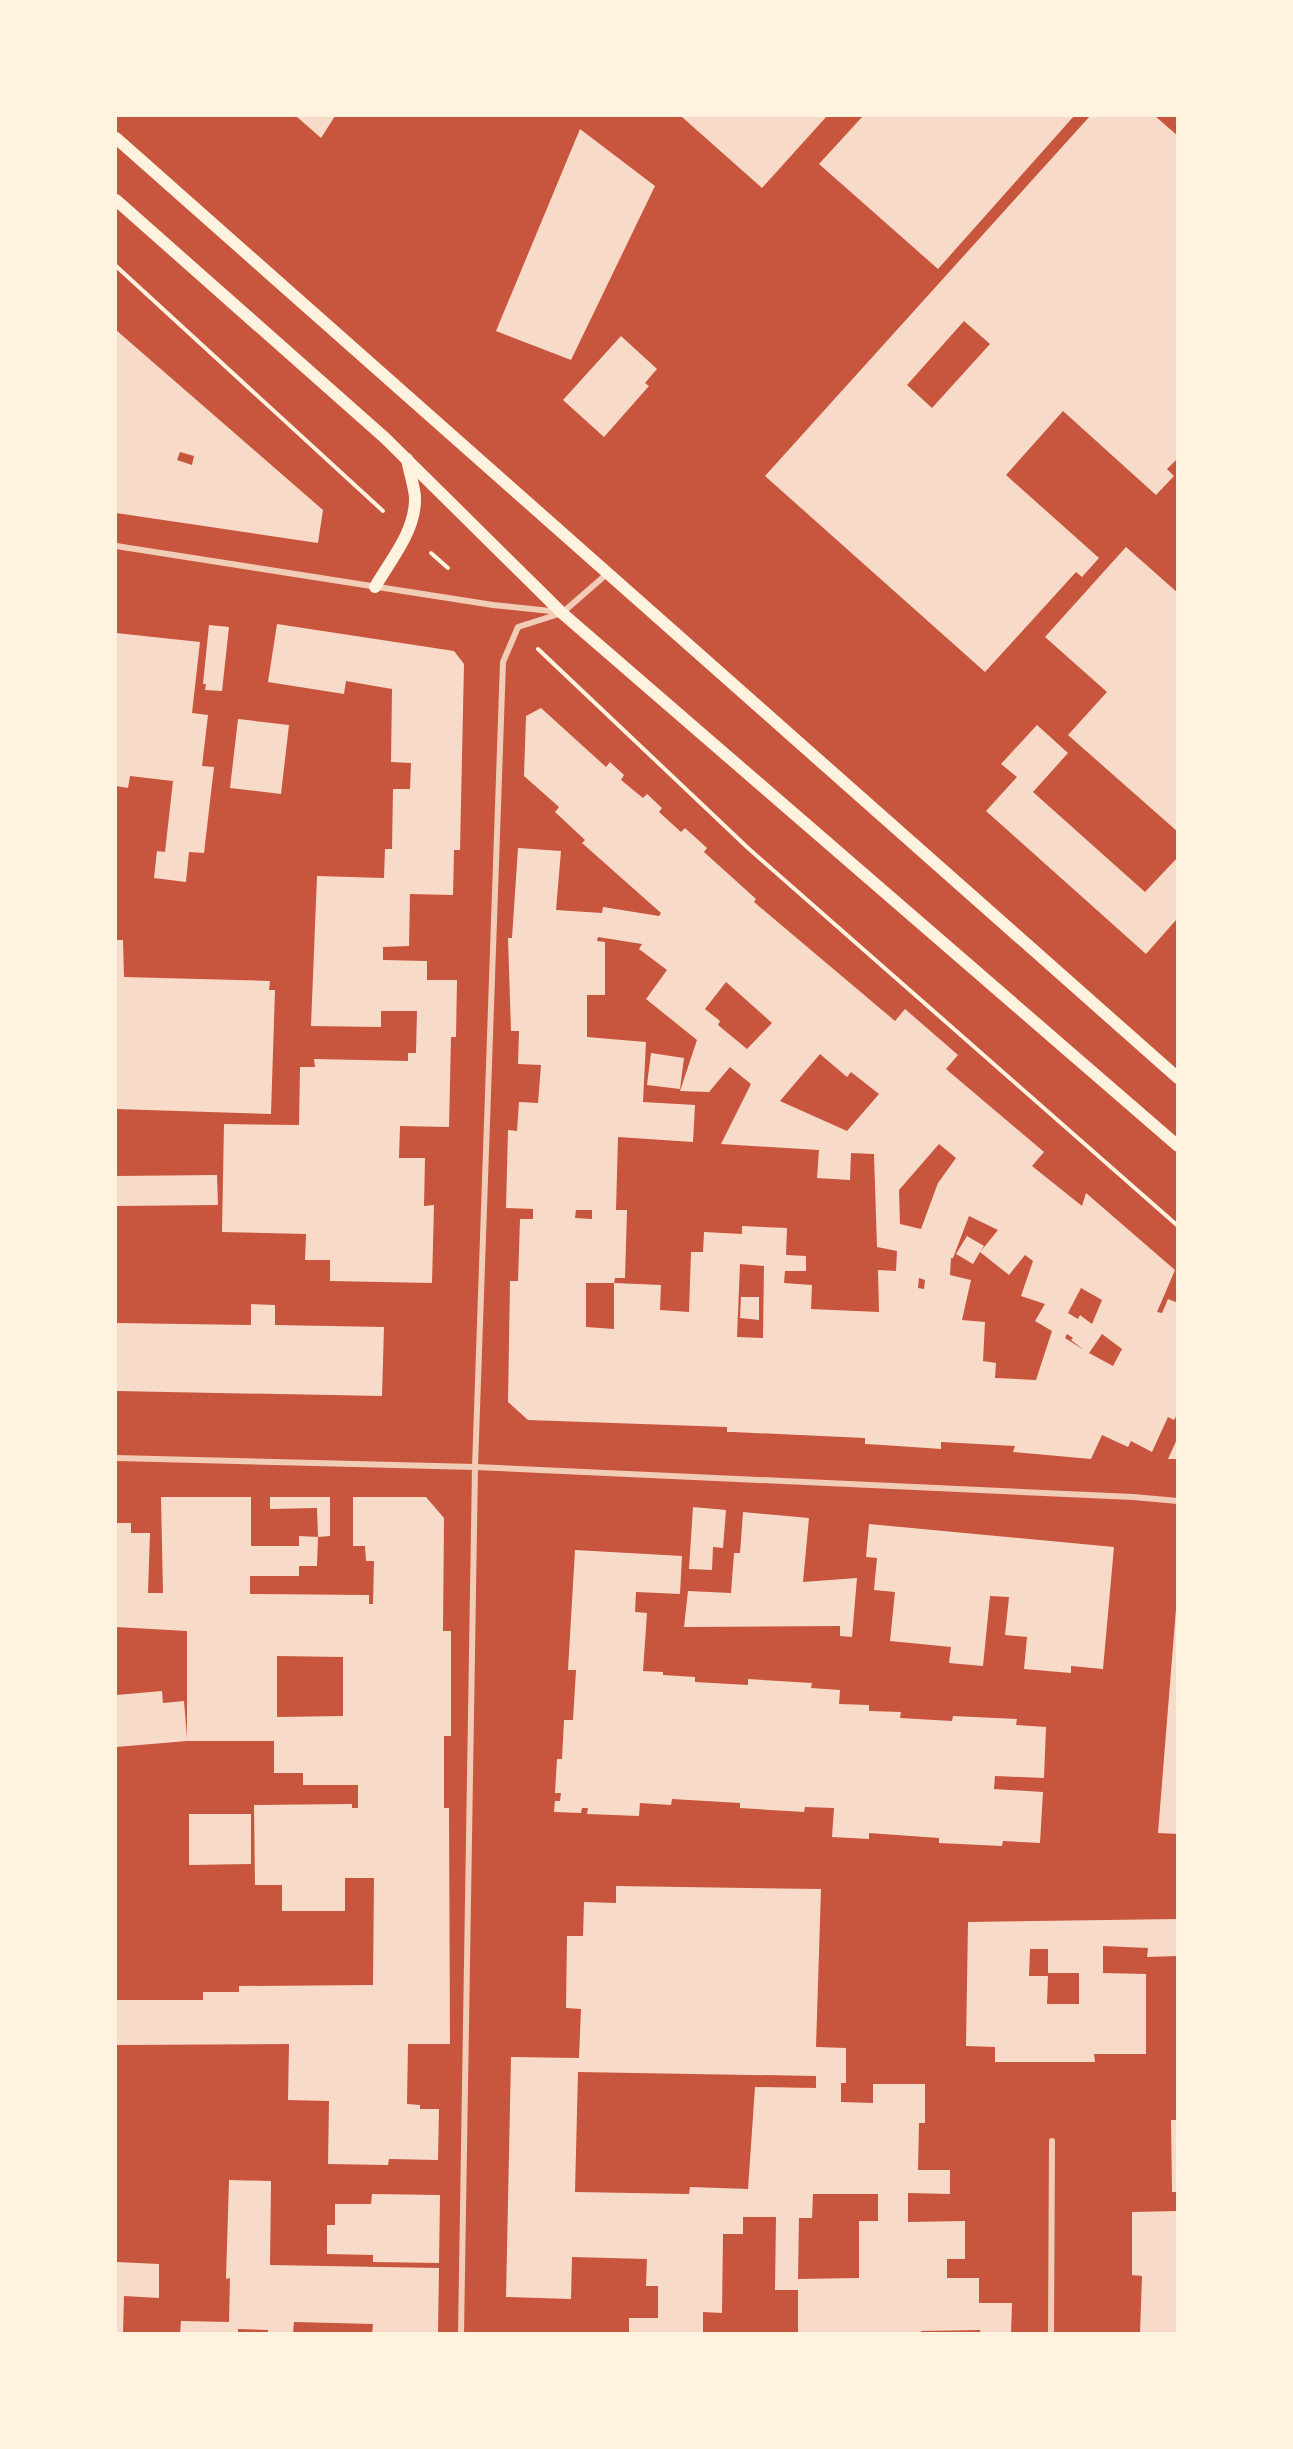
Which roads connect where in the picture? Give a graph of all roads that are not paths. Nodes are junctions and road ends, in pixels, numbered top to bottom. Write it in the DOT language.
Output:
graph roads {
  1 [pos="116,138"];
  2 [pos="116,200"];
  3 [pos="407,458"];
  4 [pos="116,546"];
  5 [pos="609,573"];
  6 [pos="375,587"];
  7 [pos="562,613"];
  8 [pos="1178,1078"];
  9 [pos="1178,1146"];
  10 [pos="116,1458"];
  11 [pos="475,1467"];
  12 [pos="1178,1501"];
  13 [pos="1052,2142"];
  14 [pos="461,2334"];
  15 [pos="1052,2334"];
  1 -- 5 [label="main road"];
  2 -- 3 [label="main road"];
  3 -- 6 [label="main road"];
  3 -- 7 [label="main road"];
  4 -- 6 [label="street"];
  5 -- 7 [label="street"];
  5 -- 8 [label="main road"];
  6 -- 7 [label="street"];
  7 -- 9 [label="main road"];
  7 -- 11 [label="street"];
  10 -- 11 [label="street"];
  11 -- 12 [label="street"];
  11 -- 14 [label="street"];
  13 -- 15 [label="street"];
}
